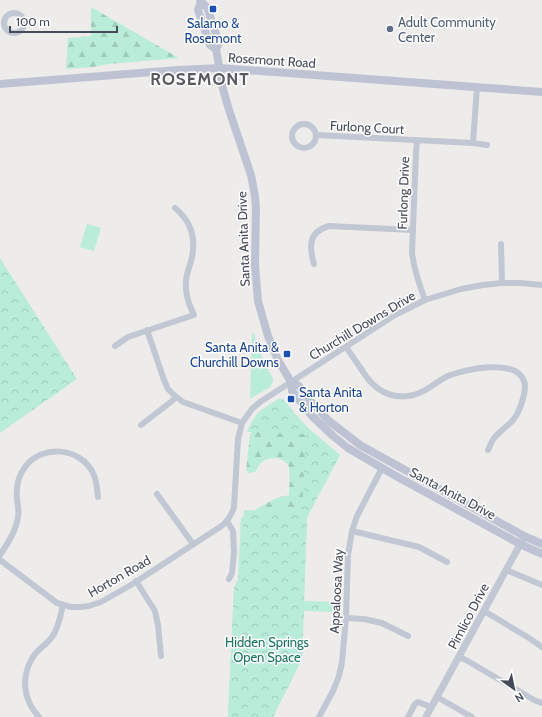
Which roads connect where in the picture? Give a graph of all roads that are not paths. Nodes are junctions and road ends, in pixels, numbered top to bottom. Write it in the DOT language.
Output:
graph roads {
  1 [pos="201,1"];
  2 [pos="219,68"];
  3 [pos="0,84"];
  4 [pos="476,87"];
  5 [pos="542,92"];
  6 [pos="316,135"];
  7 [pos="417,140"];
  8 [pos="473,143"];
  9 [pos="487,145"];
  10 [pos="175,208"];
  11 [pos="413,230"];
  12 [pos="501,244"];
  13 [pos="314,264"];
  14 [pos="502,283"];
  15 [pos="542,285"];
  16 [pos="425,300"];
  17 [pos="147,330"];
  18 [pos="115,346"];
  19 [pos="346,347"];
  20 [pos="291,382"];
  21 [pos="176,397"];
  22 [pos="242,423"];
  23 [pos="141,425"];
  24 [pos="488,450"];
  25 [pos="382,468"];
  26 [pos="157,494"];
  27 [pos="98,497"];
  28 [pos="227,521"];
  29 [pos="352,531"];
  30 [pos="524,536"];
  31 [pos="193,544"];
  32 [pos="520,544"];
  33 [pos="542,544"];
  34 [pos="542,554"];
  35 [pos="0,555"];
  36 [pos="0,560"];
  37 [pos="447,562"];
  38 [pos="506,570"];
  39 [pos="229,579"];
  40 [pos="136,581"];
  41 [pos="542,586"];
  42 [pos="63,605"];
  43 [pos="484,611"];
  44 [pos="346,618"];
  45 [pos="408,636"];
  46 [pos="542,647"];
  47 [pos="161,656"];
  48 [pos="459,657"];
  49 [pos="437,697"];
  50 [pos="542,703"];
  51 [pos="431,707"];
  52 [pos="39,717"];
  53 [pos="319,717"];
  54 [pos="408,717"];
  55 [pos="426,717"];
  56 [pos="472,717"];
  1 -- 2 [label="main road, Santa Anita Drive"];
  2 -- 3 [label="main road, Rosemont Road"];
  2 -- 4 [label="main road, Rosemont Road"];
  2 -- 20 [label="main road, Santa Anita Drive"];
  4 -- 5 [label="main road, Rosemont Road"];
  4 -- 8 [label="street"];
  6 -- 6 [label="street, Furlong Court"];
  6 -- 7 [label="street, Furlong Court"];
  7 -- 8 [label="street, Furlong Drive"];
  7 -- 11 [label="street, Furlong Drive"];
  8 -- 9 [label="street, Furlong Drive"];
  10 -- 17 [label="street"];
  11 -- 13 [label="street"];
  11 -- 16 [label="street, Furlong Drive"];
  12 -- 14 [label="street"];
  14 -- 15 [label="street, Churchill Downs Drive"];
  14 -- 16 [label="street, Churchill Downs Drive"];
  16 -- 19 [label="street, Churchill Downs Drive"];
  17 -- 18 [label="street"];
  17 -- 21 [label="street"];
  19 -- 20 [label="street, Churchill Downs Drive"];
  19 -- 24 [label="street"];
  20 -- 22 [label="street"];
  20 -- 25 [label="main road, Santa Anita Drive"];
  20 -- 30 [label="main road, Santa Anita Drive"];
  21 -- 22 [label="street"];
  21 -- 23 [label="street"];
  22 -- 28 [label="street"];
  25 -- 29 [label="street, Appaloosa Way"];
  25 -- 32 [label="main road, Santa Anita Drive"];
  26 -- 31 [label="street"];
  27 -- 35 [label="street"];
  28 -- 31 [label="street, Horton Road"];
  28 -- 39 [label="street"];
  29 -- 37 [label="street"];
  29 -- 44 [label="street, Appaloosa Way"];
  30 -- 32 [label="street, Pimlico Drive"];
  30 -- 33 [label="main road, Santa Anita Drive"];
  31 -- 40 [label="street, Horton Road"];
  32 -- 34 [label="main road, Santa Anita Drive"];
  32 -- 38 [label="street, Pimlico Drive"];
  36 -- 42 [label="street, Horton Road"];
  38 -- 41 [label="street"];
  38 -- 43 [label="street, Pimlico Drive"];
  40 -- 42 [label="street, Horton Road"];
  40 -- 47 [label="street"];
  42 -- 52 [label="street"];
  43 -- 46 [label="street"];
  43 -- 48 [label="street, Pimlico Drive"];
  44 -- 45 [label="street"];
  44 -- 53 [label="street, Appaloosa Way"];
  48 -- 49 [label="street, Pimlico Drive"];
  48 -- 50 [label="street"];
  49 -- 51 [label="street, Pimlico Drive"];
  49 -- 56 [label="street"];
  51 -- 54 [label="street"];
  51 -- 55 [label="street, Pimlico Drive"];
}
